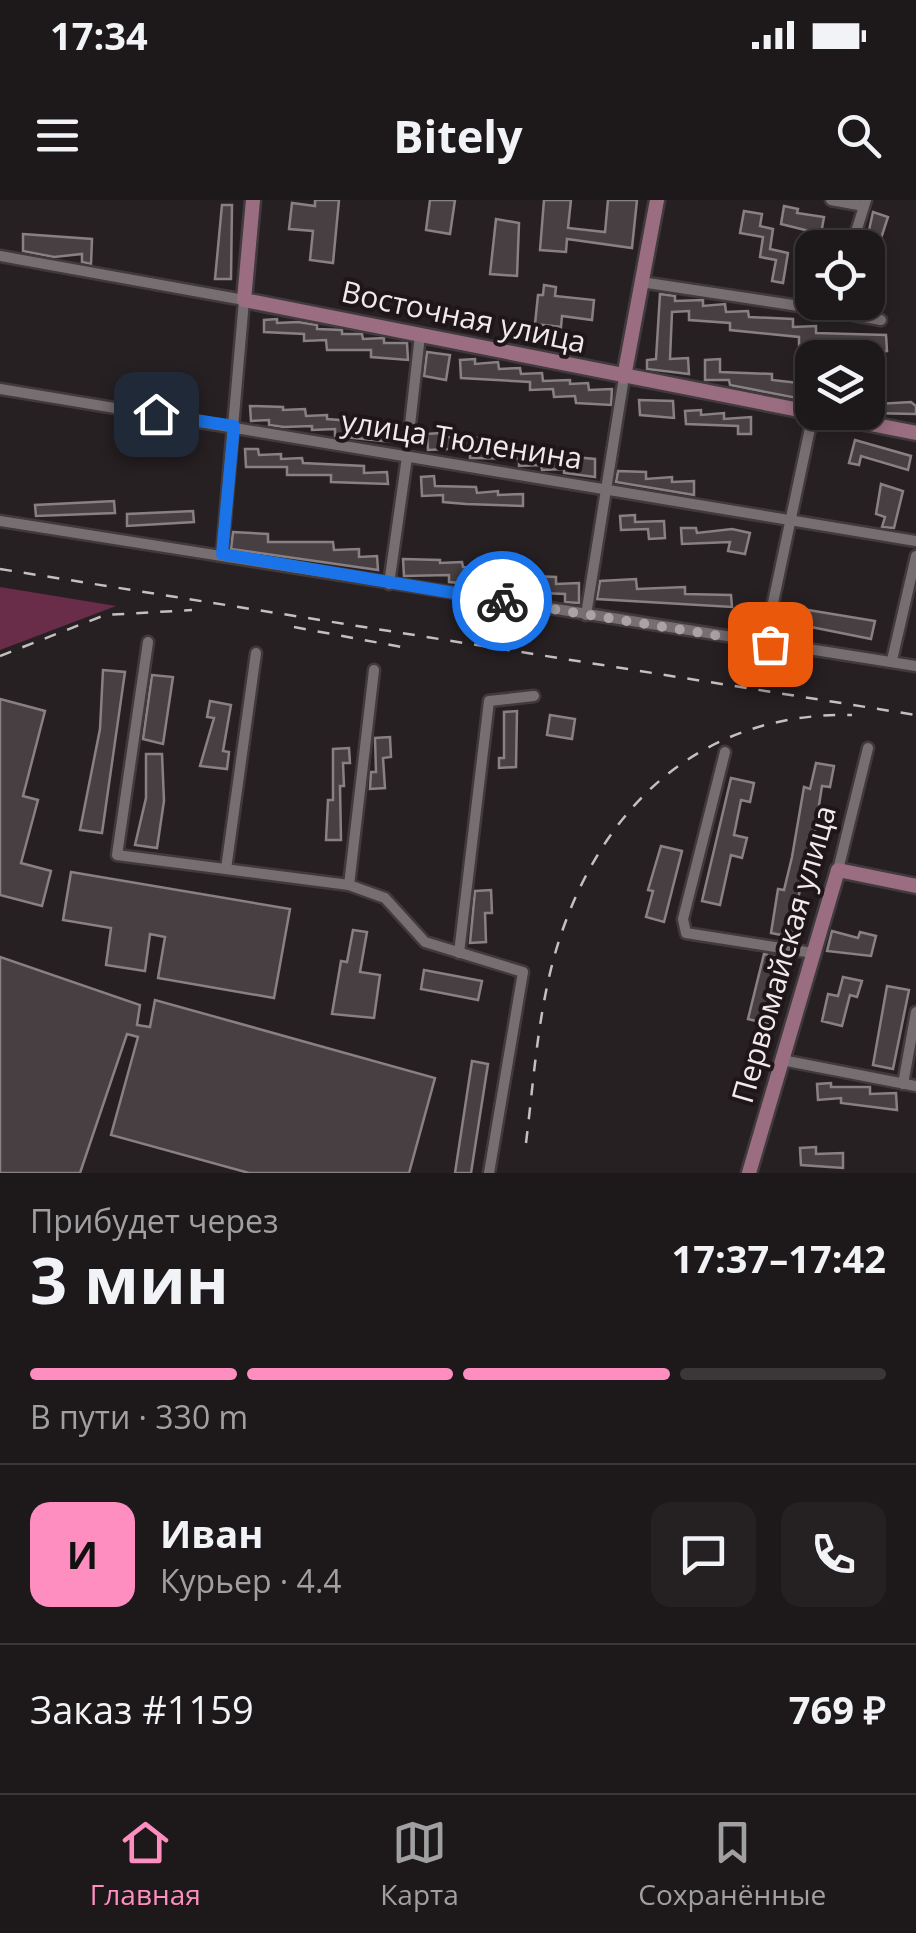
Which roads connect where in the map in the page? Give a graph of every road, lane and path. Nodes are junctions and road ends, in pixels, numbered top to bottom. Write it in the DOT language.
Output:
graph roads {
  1 [pos="253,200"];
  2 [pos="657,200"];
  3 [pos="831,200"];
  4 [pos="865,203"];
  5 [pos="857,230"];
  6 [pos="0,256"];
  7 [pos="641,282"];
  8 [pos="244,300"];
  9 [pos="795,302"];
  10 [pos="420,335"];
  11 [pos="624,377"];
  12 [pos="0,389"];
  13 [pos="795,410"];
  14 [pos="234,426"];
  15 [pos="885,427"];
  16 [pos="810,430"];
  17 [pos="916,433"];
  18 [pos="410,434"];
  19 [pos="407,457"];
  20 [pos="605,488"];
  21 [pos="0,520"];
  22 [pos="792,521"];
  23 [pos="916,541"];
  24 [pos="222,554"];
  25 [pos="916,556"];
  26 [pos="388,584"];
  27 [pos="586,614"];
  28 [pos="770,616"];
  29 [pos="148,642"];
  30 [pos="256,653"];
  31 [pos="892,660"];
  32 [pos="916,666"];
  33 [pos="374,670"];
  34 [pos="534,696"];
  35 [pos="868,748"];
  36 [pos="725,752"];
  37 [pos="226,870"];
  38 [pos="838,870"];
  39 [pos="349,885"];
  40 [pos="916,886"];
  41 [pos="459,953"];
  42 [pos="814,953"];
  43 [pos="916,1012"];
  44 [pos="782,1060"];
  45 [pos="902,1084"];
  46 [pos="916,1086"];
  47 [pos="489,1173"];
  48 [pos="749,1173"];
  1 -- 8 [label="street"];
  2 -- 7 [label="street"];
  3 -- 4 [label="street"];
  4 -- 5 [label="street"];
  6 -- 8 [label="street, Восточная улица"];
  7 -- 9 [label="street"];
  7 -- 11 [label="street"];
  8 -- 10 [label="street, Восточная улица"];
  8 -- 14 [label="street"];
  10 -- 11 [label="street, Восточная улица"];
  10 -- 18 [label="street"];
  11 -- 13 [label="street, Восточная улица"];
  11 -- 20 [label="street"];
  12 -- 14 [label="street, улица Тюленина"];
  14 -- 19 [label="street, улица Тюленина"];
  14 -- 24 [label="street"];
  15 -- 17 [label="street, Восточная улица"];
  16 -- 22 [label="street"];
  19 -- 20 [label="street, улица Тюленина"];
  19 -- 26 [label="street"];
  20 -- 22 [label="street, улица Тюленина"];
  20 -- 27 [label="street"];
  21 -- 24 [label="street"];
  22 -- 23 [label="street, улица Тюленина"];
  22 -- 28 [label="street"];
  24 -- 26 [label="street"];
  25 -- 31 [label="street"];
  26 -- 27 [label="street"];
  27 -- 31 [label="street"];
  29 -- 37 [label="street"];
  30 -- 37 [label="street"];
  31 -- 32 [label="street"];
  33 -- 39 [label="street"];
  34 -- 41 [label="street"];
  35 -- 38 [label="street, Первомайская улица"];
  36 -- 42 [label="street"];
  37 -- 39 [label="street"];
  38 -- 40 [label="street"];
  38 -- 42 [label="street, Первомайская улица"];
  39 -- 41 [label="street"];
  41 -- 47 [label="street"];
  42 -- 44 [label="street, Первомайская улица"];
  43 -- 45 [label="street"];
  44 -- 45 [label="street"];
  44 -- 48 [label="street, Первомайская улица"];
  45 -- 46 [label="street"];
}
